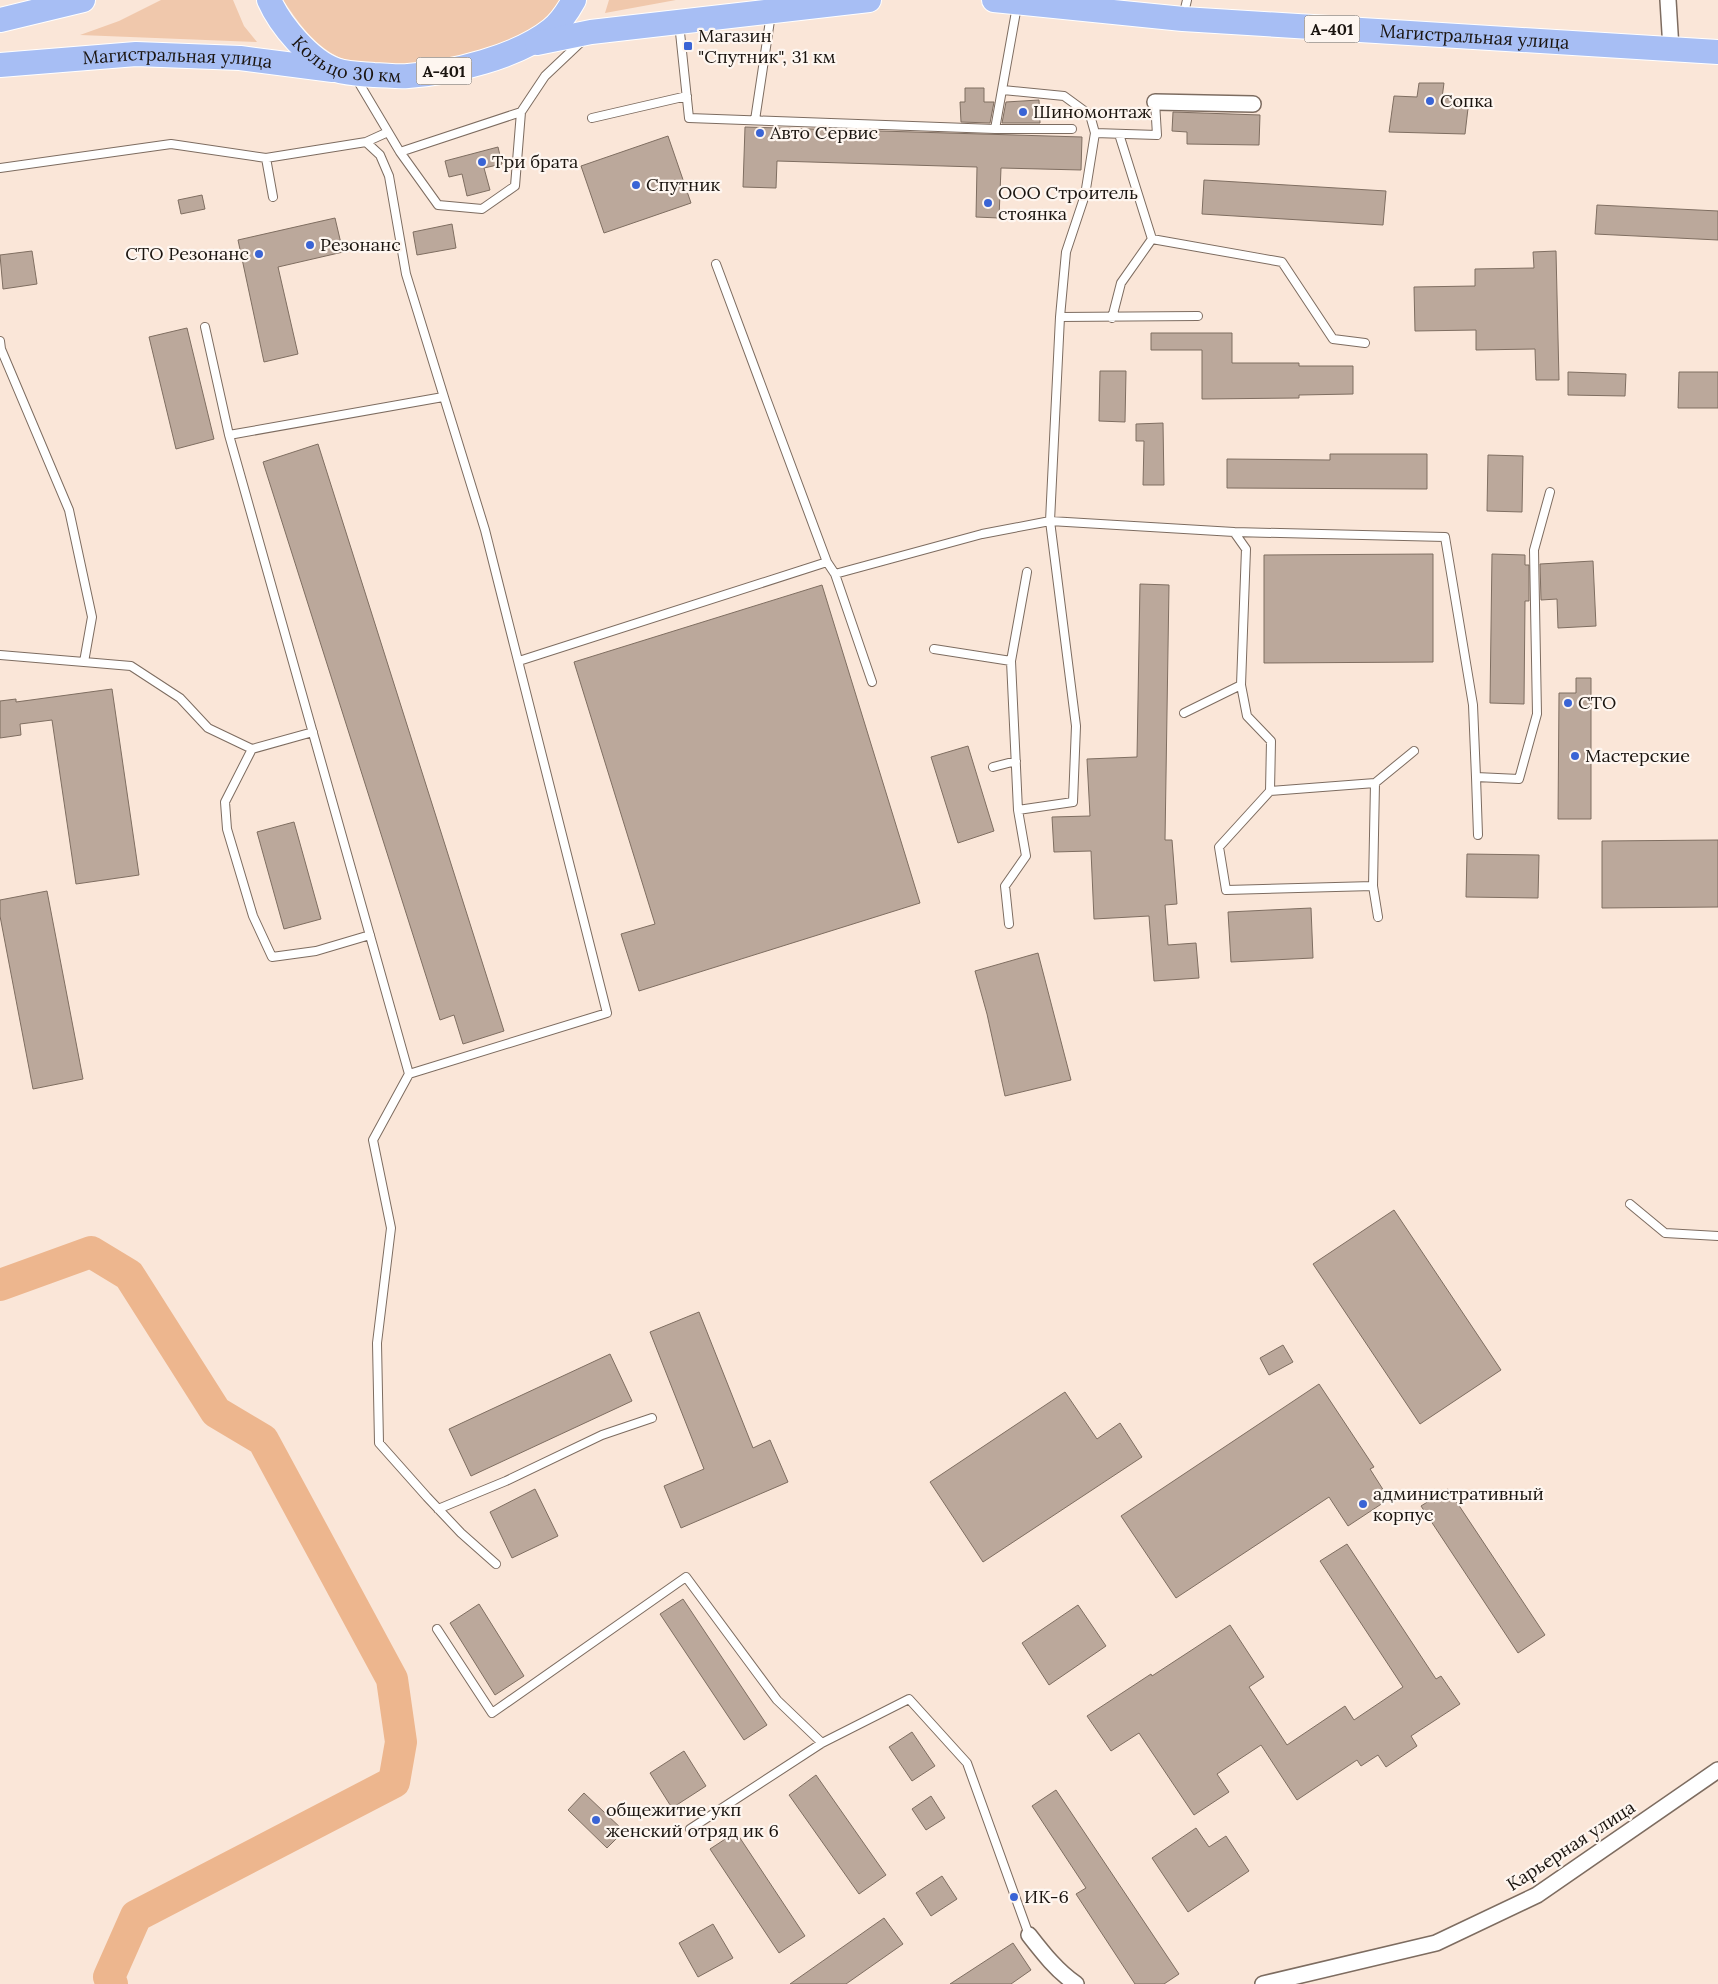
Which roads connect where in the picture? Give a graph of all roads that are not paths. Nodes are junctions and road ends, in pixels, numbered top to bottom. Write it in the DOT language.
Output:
graph roads {
  1 [pos="83,0"];
  2 [pos="269,0"];
  3 [pos="574,0"];
  4 [pos="869,0"];
  5 [pos="994,0"];
  6 [pos="1668,0"];
  7 [pos="1018,3"];
  8 [pos="1185,10"];
  9 [pos="771,12"];
  10 [pos="0,20"];
  11 [pos="679,21"];
  12 [pos="591,32"];
  13 [pos="530,44"];
  14 [pos="1671,49"];
  15 [pos="1718,52"];
  16 [pos="0,65"];
  17 [pos="354,74"];
  18 [pos="1004,90"];
  19 [pos="687,96"];
  20 [pos="1155,102"];
  21 [pos="1253,104"];
  22 [pos="521,112"];
  23 [pos="592,118"];
  24 [pos="756,120"];
  25 [pos="995,129"];
  26 [pos="1072,129"];
  27 [pos="388,132"];
  28 [pos="1095,133"];
  29 [pos="1119,134"];
  30 [pos="366,142"];
  31 [pos="400,152"];
  32 [pos="266,158"];
  33 [pos="0,168"];
  34 [pos="273,197"];
  35 [pos="1152,239"];
  36 [pos="716,264"];
  37 [pos="1198,316"];
  38 [pos="1060,317"];
  39 [pos="1112,318"];
  40 [pos="205,327"];
  41 [pos="0,341"];
  42 [pos="1365,343"];
  43 [pos="443,397"];
  44 [pos="229,435"];
  45 [pos="1550,492"];
  46 [pos="1050,521"];
  47 [pos="1234,532"];
  48 [pos="827,562"];
  49 [pos="1027,572"];
  50 [pos="834,574"];
  51 [pos="934,649"];
  52 [pos="0,655"];
  53 [pos="1011,660"];
  54 [pos="520,661"];
  55 [pos="84,662"];
  56 [pos="872,682"];
  57 [pos="1241,685"];
  58 [pos="1184,713"];
  59 [pos="313,732"];
  60 [pos="252,749"];
  61 [pos="1414,751"];
  62 [pos="1016,761"];
  63 [pos="993,766"];
  64 [pos="1476,777"];
  65 [pos="1375,783"];
  66 [pos="1270,791"];
  67 [pos="1018,810"];
  68 [pos="1478,835"];
  69 [pos="1373,886"];
  70 [pos="1378,918"];
  71 [pos="1009,924"];
  72 [pos="370,935"];
  73 [pos="409,1074"];
  74 [pos="1630,1204"];
  75 [pos="1718,1236"];
  76 [pos="652,1418"];
  77 [pos="438,1508"];
  78 [pos="496,1564"];
  79 [pos="437,1629"];
  80 [pos="822,1742"];
  81 [pos="1718,1770"];
  82 [pos="690,1829"];
  83 [pos="1029,1935"];
  84 [pos="1076,1984"];
  85 [pos="1263,1984"];
  1 -- 10 [label="main road"];
  2 -- 17 [label="main road, Кольцо 30 км / А-401"];
  3 -- 13 [label="main road, Кольцо 30 км / А-401"];
  4 -- 9 [label="main road, А-401"];
  5 -- 7 [label="main road, Магистральная улица / А-401"];
  6 -- 14 [label="street"];
  7 -- 8 [label="main road, Магистральная улица / А-401"];
  7 -- 18 [label="lane"];
  8 -- 14 [label="main road, Магистральная улица / А-401"];
  9 -- 11 [label="main road, А-401"];
  9 -- 24 [label="lane"];
  11 -- 12 [label="main road, А-401"];
  11 -- 19 [label="lane"];
  12 -- 13 [label="main road, А-401"];
  12 -- 22 [label="lane"];
  13 -- 17 [label="main road, Кольцо 30 км / А-401"];
  14 -- 15 [label="main road, Магистральная улица / А-401"];
  16 -- 17 [label="main road, Магистральная улица"];
  17 -- 27 [label="lane"];
  18 -- 25 [label="lane"];
  18 -- 28 [label="lane"];
  19 -- 23 [label="lane"];
  19 -- 24 [label="lane"];
  20 -- 21 [label="street"];
  20 -- 29 [label="lane"];
  22 -- 31 [label="lane"];
  22 -- 31 [label="lane"];
  24 -- 25 [label="lane"];
  25 -- 26 [label="lane"];
  27 -- 30 [label="lane"];
  27 -- 31 [label="lane"];
  28 -- 29 [label="lane"];
  28 -- 38 [label="lane"];
  29 -- 35 [label="lane"];
  30 -- 32 [label="lane"];
  30 -- 43 [label="lane"];
  32 -- 33 [label="lane"];
  32 -- 34 [label="lane"];
  35 -- 39 [label="lane"];
  35 -- 42 [label="lane"];
  36 -- 48 [label="lane"];
  37 -- 39 [label="lane"];
  38 -- 39 [label="lane"];
  38 -- 46 [label="lane"];
  40 -- 44 [label="lane"];
  41 -- 55 [label="lane"];
  43 -- 44 [label="lane"];
  43 -- 54 [label="lane"];
  44 -- 59 [label="lane"];
  45 -- 64 [label="lane"];
  46 -- 47 [label="lane"];
  46 -- 50 [label="lane"];
  46 -- 67 [label="lane"];
  47 -- 57 [label="lane"];
  47 -- 64 [label="lane"];
  48 -- 50 [label="lane"];
  48 -- 54 [label="lane"];
  49 -- 53 [label="lane"];
  50 -- 56 [label="lane"];
  51 -- 53 [label="lane"];
  52 -- 55 [label="lane"];
  53 -- 62 [label="lane"];
  54 -- 73 [label="lane"];
  55 -- 60 [label="lane"];
  57 -- 58 [label="lane"];
  57 -- 66 [label="lane"];
  59 -- 60 [label="lane"];
  59 -- 72 [label="lane"];
  60 -- 72 [label="lane"];
  61 -- 65 [label="lane"];
  62 -- 63 [label="lane"];
  62 -- 67 [label="lane"];
  64 -- 68 [label="lane"];
  65 -- 66 [label="lane"];
  65 -- 69 [label="lane"];
  66 -- 69 [label="lane"];
  67 -- 71 [label="lane"];
  69 -- 70 [label="lane"];
  72 -- 73 [label="lane"];
  73 -- 77 [label="lane"];
  74 -- 75 [label="lane"];
  76 -- 77 [label="lane"];
  77 -- 78 [label="lane"];
  79 -- 80 [label="lane"];
  80 -- 82 [label="lane"];
  80 -- 83 [label="lane"];
  81 -- 85 [label="street, Карьерная улица"];
  83 -- 84 [label="street"];
}
